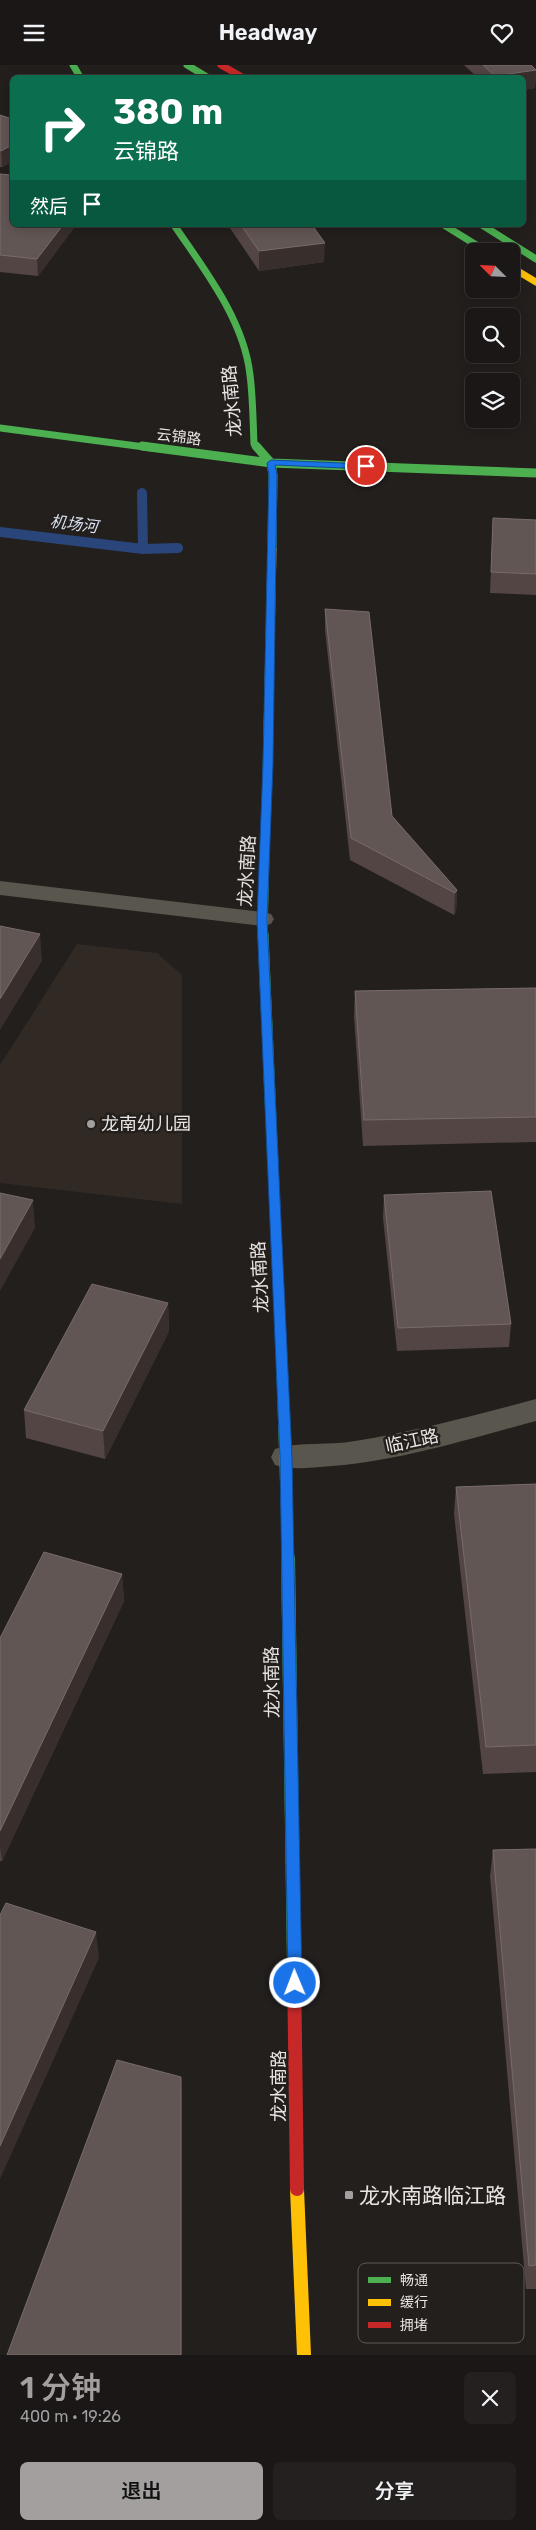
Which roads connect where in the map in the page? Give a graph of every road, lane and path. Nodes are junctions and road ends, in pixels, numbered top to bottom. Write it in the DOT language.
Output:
graph roads {
  1 [pos="187,65"];
  2 [pos="221,65"];
  3 [pos="204,75"];
  4 [pos="238,75"];
  5 [pos="175,227"];
  6 [pos="447,227"];
  7 [pos="485,227"];
  8 [pos="473,243"];
  9 [pos="536,259"];
  10 [pos="520,272"];
  11 [pos="536,282"];
  12 [pos="0,428"];
  13 [pos="271,463"];
  14 [pos="536,473"];
  15 [pos="0,888"];
  16 [pos="262,919"];
  17 [pos="536,1410"];
  18 [pos="286,1457"];
  19 [pos="304,2355"];
  1 -- 3 [label="main road"];
  2 -- 4 [label="main road"];
  5 -- 13 [label="main road, 龙水南路"];
  6 -- 8 [label="main road"];
  7 -- 9 [label="main road"];
  10 -- 11 [label="main road"];
  12 -- 13 [label="main road, 云锦路"];
  13 -- 14 [label="main road, 云锦路"];
  13 -- 16 [label="main road, 龙水南路"];
  15 -- 16 [label="street"];
  16 -- 18 [label="main road, 龙水南路"];
  17 -- 18 [label="street, 临江路"];
  18 -- 19 [label="main road, 龙水南路"];
}
